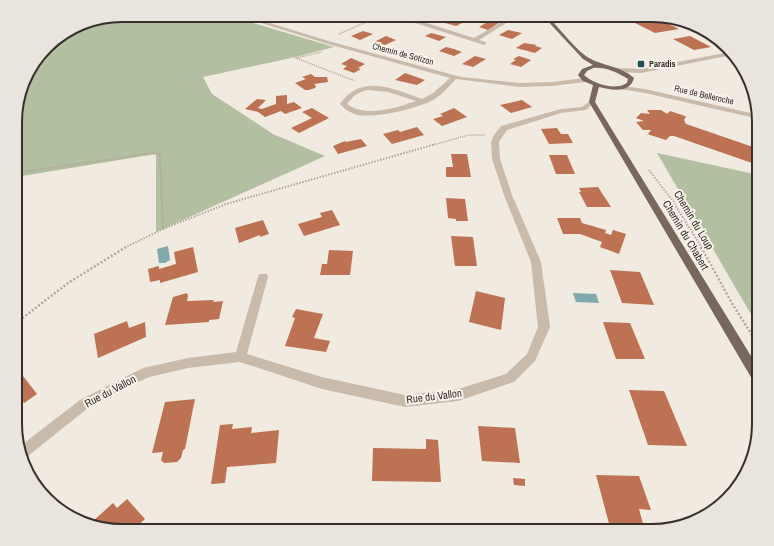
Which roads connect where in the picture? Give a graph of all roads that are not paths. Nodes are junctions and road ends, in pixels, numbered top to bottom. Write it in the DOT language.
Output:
graph roads {
  1 [pos="261,22"];
  2 [pos="418,22"];
  3 [pos="506,22"];
  4 [pos="551,22"];
  5 [pos="475,40"];
  6 [pos="484,43"];
  7 [pos="726,55"];
  8 [pos="585,58"];
  9 [pos="602,66"];
  10 [pos="584,70"];
  11 [pos="618,70"];
  12 [pos="641,70"];
  13 [pos="455,77"];
  14 [pos="585,80"];
  15 [pos="631,80"];
  16 [pos="568,81"];
  17 [pos="596,85"];
  18 [pos="610,88"];
  19 [pos="622,88"];
  20 [pos="644,91"];
  21 [pos="421,101"];
  22 [pos="592,102"];
  23 [pos="752,115"];
  24 [pos="263,277"];
  25 [pos="240,357"];
  26 [pos="752,368"];
  27 [pos="25,451"];
  1 -- 13 [label="street, Chemin de Sotizon"];
  2 -- 5 [label="street"];
  3 -- 5 [label="street"];
  4 -- 8 [label="main road"];
  5 -- 6 [label="street"];
  7 -- 12 [label="street"];
  8 -- 9 [label="main road"];
  8 -- 10 [label="main road"];
  9 -- 10 [label="main road"];
  9 -- 11 [label="main road"];
  10 -- 14 [label="main road"];
  10 -- 16 [label="street, Chemin de Sotizon"];
  11 -- 12 [label="street"];
  11 -- 15 [label="main road"];
  12 -- 15 [label="street"];
  13 -- 16 [label="street, Chemin de Sotizon"];
  13 -- 21 [label="street"];
  14 -- 16 [label="street, Chemin de Sotizon"];
  14 -- 17 [label="main road"];
  15 -- 19 [label="main road"];
  15 -- 20 [label="street, Rue de Belleroche"];
  17 -- 18 [label="main road"];
  17 -- 22 [label="main road"];
  18 -- 19 [label="main road"];
  18 -- 22 [label="main road"];
  19 -- 20 [label="street, Rue de Belleroche"];
  20 -- 23 [label="street, Rue de Belleroche"];
  21 -- 21 [label="street"];
  22 -- 25 [label="street, Rue du Vallon"];
  22 -- 26 [label="main road, Chemin du Chabert"];
  24 -- 25 [label="street"];
  25 -- 27 [label="street, Rue du Vallon"];
}
